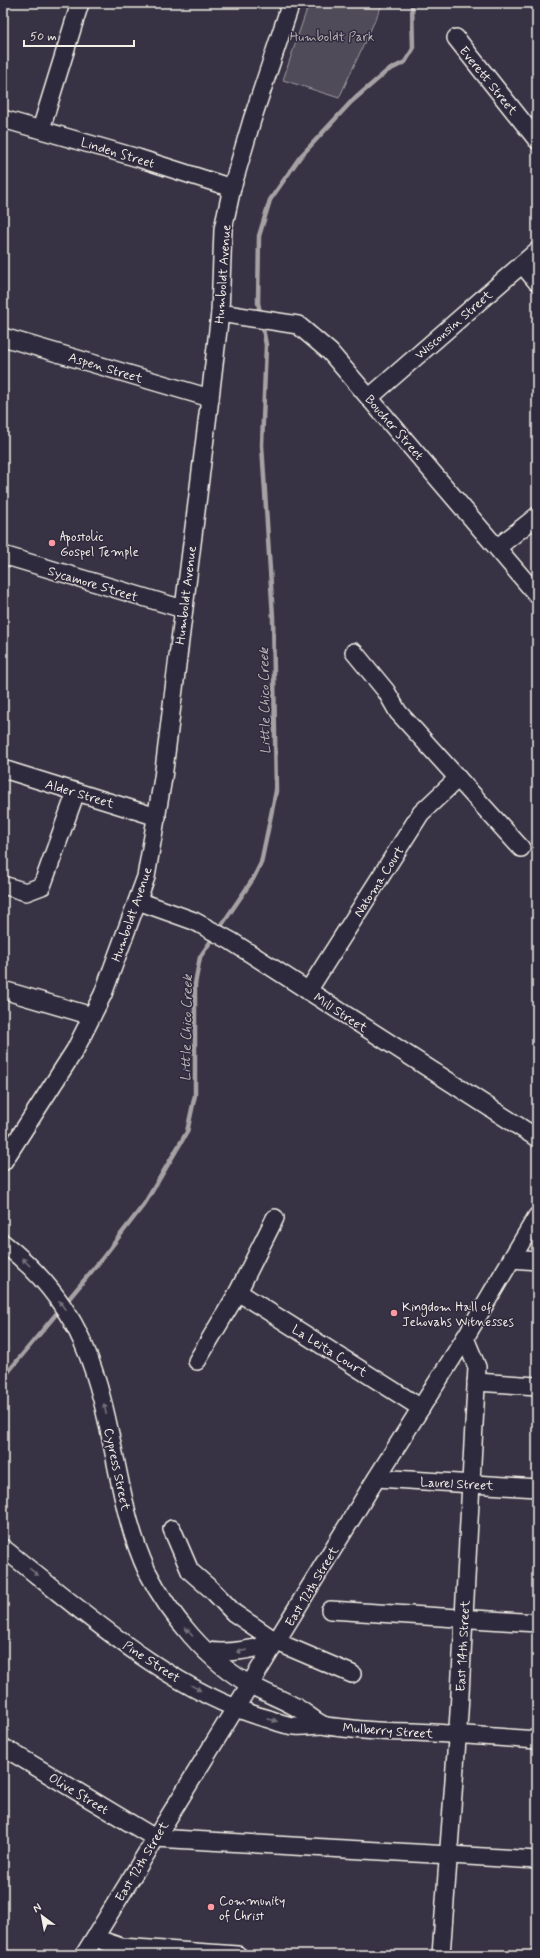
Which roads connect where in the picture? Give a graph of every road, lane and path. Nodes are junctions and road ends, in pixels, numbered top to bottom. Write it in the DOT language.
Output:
graph roads {
  1 [pos="80,3"];
  2 [pos="291,3"];
  3 [pos="456,38"];
  4 [pos="3,119"];
  5 [pos="41,129"];
  6 [pos="537,140"];
  7 [pos="232,188"];
  8 [pos="537,251"];
  9 [pos="522,264"];
  10 [pos="537,282"];
  11 [pos="220,313"];
  12 [pos="3,336"];
  13 [pos="370,397"];
  14 [pos="210,398"];
  15 [pos="537,516"];
  16 [pos="498,547"];
  17 [pos="3,555"];
  18 [pos="537,595"];
  19 [pos="183,609"];
  20 [pos="354,652"];
  21 [pos="3,770"];
  22 [pos="458,778"];
  23 [pos="76,792"];
  24 [pos="156,816"];
  25 [pos="521,848"];
  26 [pos="3,885"];
  27 [pos="138,901"];
  28 [pos="3,990"];
  29 [pos="308,991"];
  30 [pos="92,1016"];
  31 [pos="537,1138"];
  32 [pos="3,1162"];
  33 [pos="537,1216"];
  34 [pos="275,1218"];
  35 [pos="3,1244"];
  36 [pos="512,1259"];
  37 [pos="537,1260"];
  38 [pos="238,1292"];
  39 [pos="465,1338"];
  40 [pos="197,1361"];
  41 [pos="476,1382"];
  42 [pos="537,1386"];
  43 [pos="421,1408"];
  44 [pos="377,1478"];
  45 [pos="472,1484"];
  46 [pos="537,1488"];
  47 [pos="172,1529"];
  48 [pos="3,1548"];
  49 [pos="330,1610"];
  50 [pos="464,1618"];
  51 [pos="537,1623"];
  52 [pos="277,1642"];
  53 [pos="206,1651"];
  54 [pos="352,1674"];
  55 [pos="250,1685"];
  56 [pos="235,1708"];
  57 [pos="323,1725"];
  58 [pos="457,1734"];
  59 [pos="537,1740"];
  60 [pos="3,1747"];
  61 [pos="155,1838"];
  62 [pos="448,1854"];
  63 [pos="537,1860"];
  64 [pos="95,1938"];
  65 [pos="84,1955"];
  66 [pos="238,1955"];
  67 [pos="441,1955"];
  1 -- 5 [label="street"];
  2 -- 7 [label="street, Humboldt Avenue"];
  3 -- 6 [label="street, Everett Street"];
  4 -- 5 [label="street, Linden Street"];
  5 -- 7 [label="street, Linden Street"];
  7 -- 11 [label="street, Humboldt Avenue"];
  8 -- 9 [label="street, Wisconsin Street"];
  9 -- 10 [label="street"];
  9 -- 13 [label="street, Wisconsin Street"];
  11 -- 13 [label="street, Boucher Street"];
  11 -- 14 [label="street, Humboldt Avenue"];
  12 -- 14 [label="street, Aspen Street"];
  13 -- 16 [label="street, Boucher Street"];
  14 -- 19 [label="street, Humboldt Avenue"];
  15 -- 16 [label="street"];
  16 -- 18 [label="street, Boucher Street"];
  17 -- 19 [label="street, Sycamore Street"];
  19 -- 24 [label="street, Humboldt Avenue"];
  20 -- 22 [label="street"];
  21 -- 23 [label="street, Alder Street"];
  22 -- 25 [label="street"];
  22 -- 29 [label="street, Natoma Court"];
  23 -- 24 [label="street, Alder Street"];
  23 -- 26 [label="street"];
  24 -- 27 [label="street, Humboldt Avenue"];
  27 -- 29 [label="street, Mill Street"];
  27 -- 30 [label="street, Humboldt Avenue"];
  28 -- 30 [label="street"];
  29 -- 31 [label="street, Mill Street"];
  30 -- 32 [label="street, Humboldt Avenue"];
  33 -- 36 [label="street, East 12th Street"];
  34 -- 38 [label="street"];
  53 -- 35 [label="street, Cypress Street, one-way"];
  36 -- 37 [label="street"];
  36 -- 39 [label="street, East 12th Street"];
  38 -- 40 [label="street"];
  38 -- 43 [label="street, La Leita Court"];
  39 -- 41 [label="street, East 14th Street"];
  39 -- 43 [label="street, East 12th Street"];
  41 -- 42 [label="street"];
  41 -- 45 [label="street, East 14th Street"];
  43 -- 44 [label="street, East 12th Street"];
  44 -- 45 [label="street, Laurel Street"];
  44 -- 52 [label="street, East 12th Street"];
  45 -- 46 [label="street, Laurel Street"];
  45 -- 50 [label="street, East 14th Street"];
  47 -- 52 [label="street"];
  48 -- 56 [label="street, Pine Street, one-way"];
  49 -- 50 [label="street"];
  50 -- 51 [label="street"];
  50 -- 58 [label="street, East 14th Street"];
  52 -- 53 [label="street, one-way"];
  52 -- 54 [label="street"];
  52 -- 55 [label="street, East 12th Street"];
  53 -- 55 [label="street, Cypress Street"];
  55 -- 56 [label="street, East 12th Street"];
  55 -- 57 [label="street, Mulberry Street"];
  56 -- 57 [label="street, Pine Street, one-way"];
  56 -- 61 [label="street, East 12th Street"];
  57 -- 58 [label="street, Mulberry Street"];
  58 -- 59 [label="street, Mulberry Street"];
  58 -- 62 [label="street, East 14th Street"];
  60 -- 61 [label="street, Olive Street"];
  61 -- 62 [label="street"];
  61 -- 64 [label="street, East 12th Street"];
  62 -- 63 [label="street"];
  62 -- 67 [label="street, East 14th Street"];
  64 -- 65 [label="street, East 12th Street"];
  64 -- 66 [label="street"];
}
